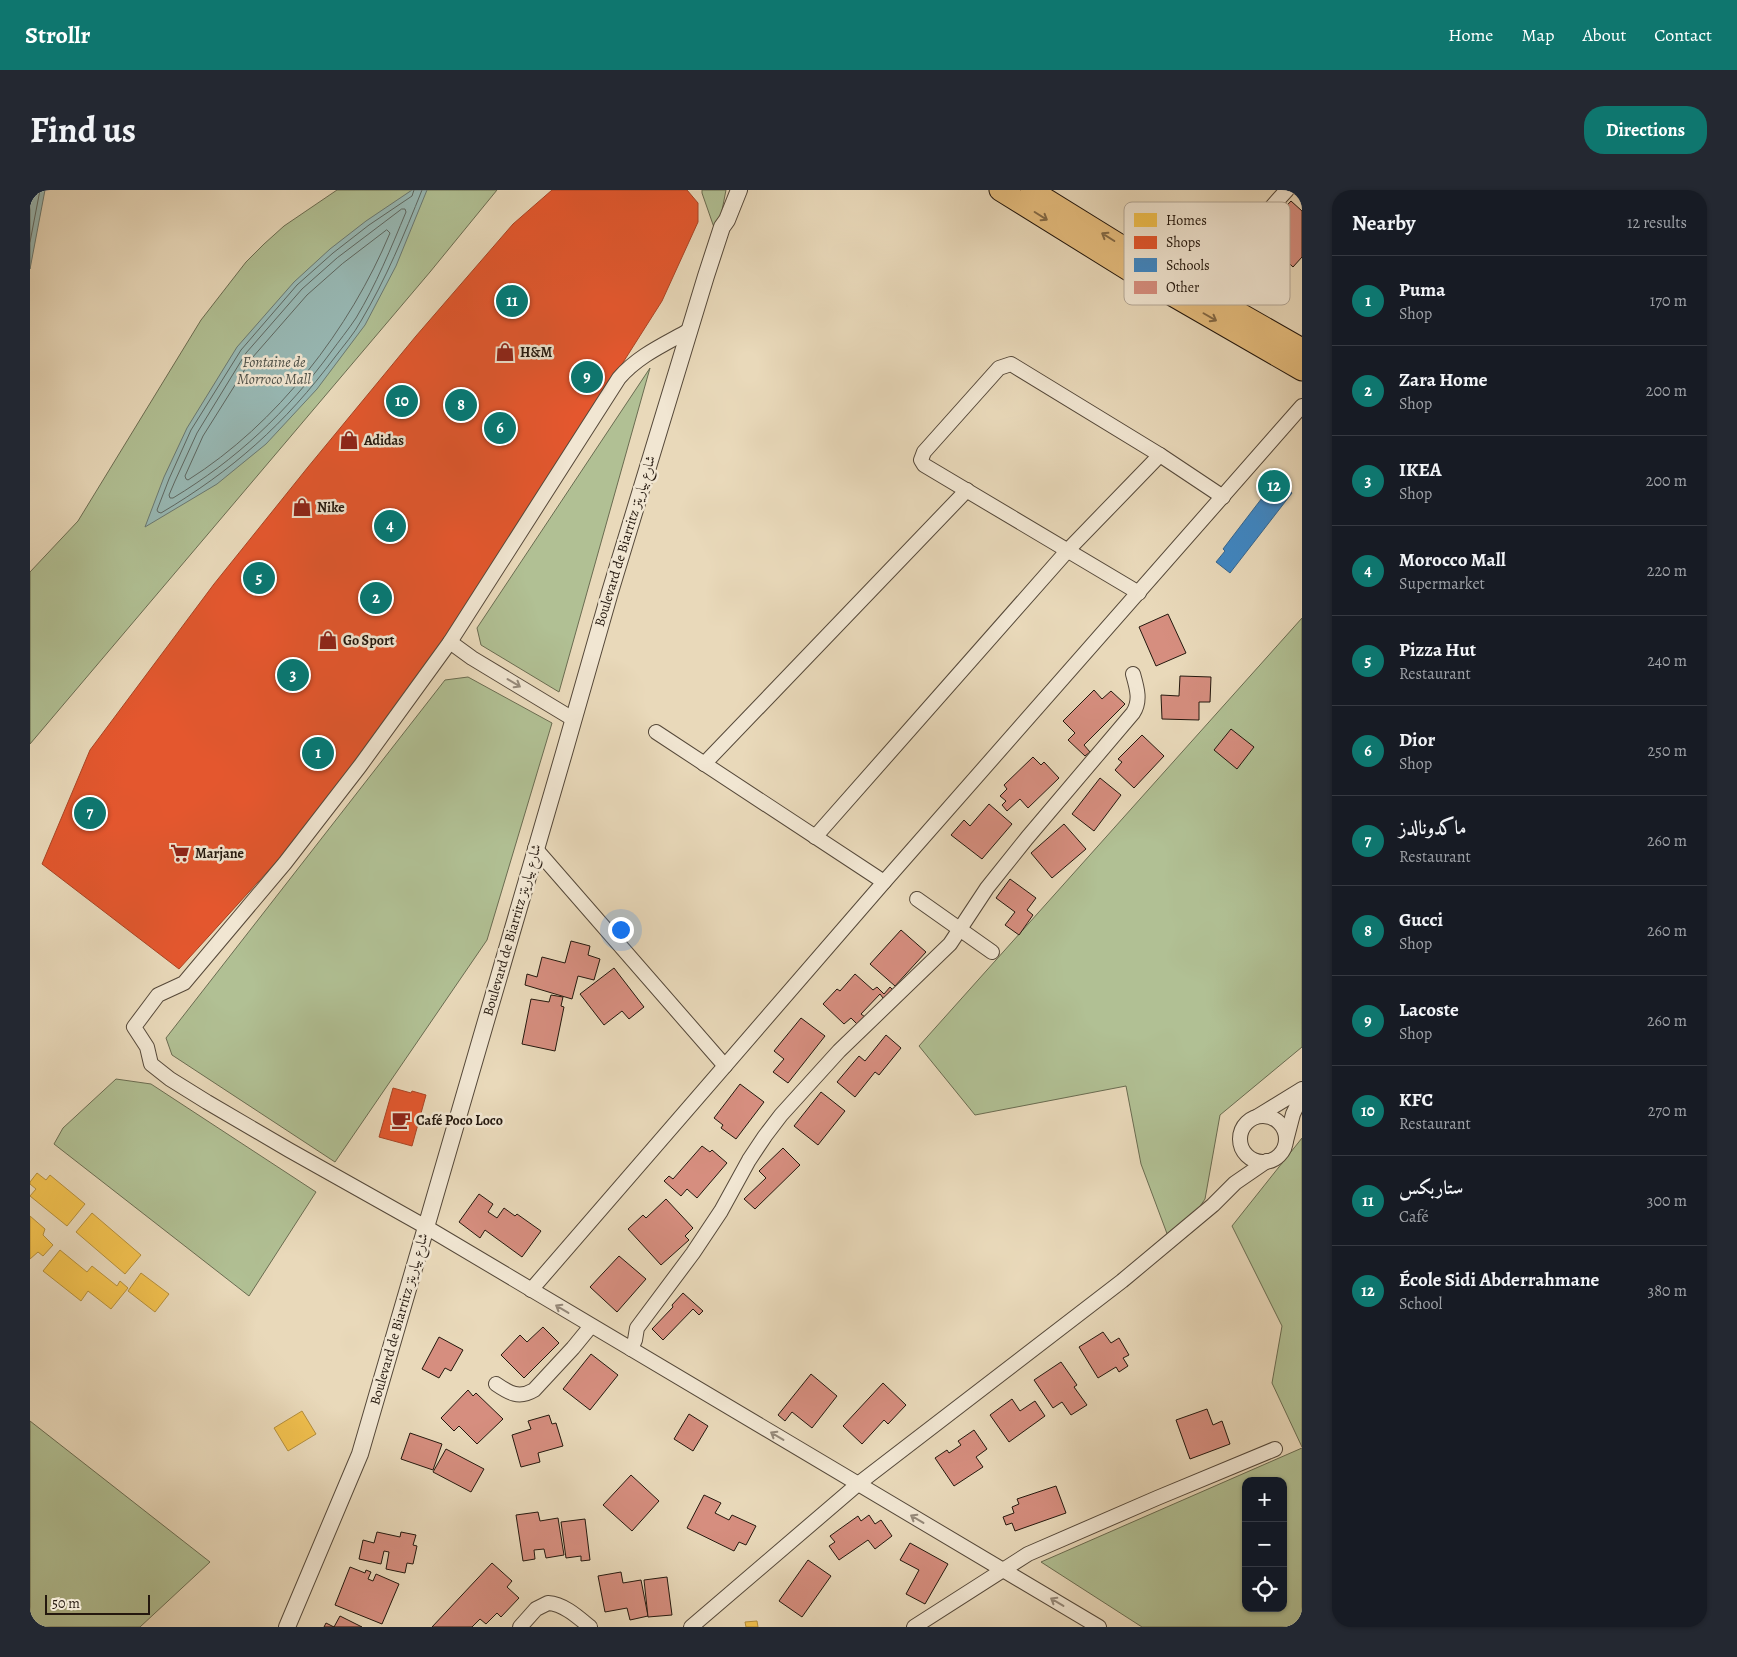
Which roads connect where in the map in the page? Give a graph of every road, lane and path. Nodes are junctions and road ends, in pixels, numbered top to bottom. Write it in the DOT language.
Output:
graph roads {
  1 [pos="728,190"];
  2 [pos="739,190"];
  3 [pos="1000,190"];
  4 [pos="1031,190"];
  5 [pos="1287,190"];
  6 [pos="1276,202"];
  7 [pos="722,227"];
  8 [pos="1124,248"];
  9 [pos="1124,267"];
  10 [pos="1189,305"];
  11 [pos="1226,305"];
  12 [pos="688,331"];
  13 [pos="1302,348"];
  14 [pos="1302,370"];
  15 [pos="1302,406"];
  16 [pos="1160,455"];
  17 [pos="967,490"];
  18 [pos="1223,497"];
  19 [pos="1068,550"];
  20 [pos="1139,593"];
  21 [pos="450,642"];
  22 [pos="1133,674"];
  23 [pos="573,718"];
  24 [pos="656,732"];
  25 [pos="704,764"];
  26 [pos="814,837"];
  27 [pos="536,848"];
  28 [pos="884,882"];
  29 [pos="917,899"];
  30 [pos="960,930"];
  31 [pos="992,952"];
  32 [pos="725,1066"];
  33 [pos="1302,1089"];
  34 [pos="1302,1095"];
  35 [pos="1258,1116"];
  36 [pos="1286,1141"];
  37 [pos="1242,1150"];
  38 [pos="1267,1161"];
  39 [pos="1235,1183"];
  40 [pos="426,1227"];
  41 [pos="531,1290"];
  42 [pos="591,1326"];
  43 [pos="636,1328"];
  44 [pos="616,1340"];
  45 [pos="631,1349"];
  46 [pos="496,1384"];
  47 [pos="1275,1449"];
  48 [pos="858,1484"];
  49 [pos="1002,1570"];
  50 [pos="287,1627"];
  51 [pos="520,1627"];
  52 [pos="590,1627"];
  53 [pos="690,1627"];
  54 [pos="914,1627"];
  55 [pos="1099,1627"];
  1 -- 7 [label="street, Boulevard de Biarritz شارع بياريتز"];
  2 -- 7 [label="street, Boulevard de Biarritz شارع بياريتز"];
  3 -- 9 [label="main road, one-way"];
  8 -- 4 [label="main road, one-way"];
  5 -- 6 [label="street"];
  7 -- 12 [label="street, Boulevard de Biarritz شارع بياريتز"];
  10 -- 14 [label="main road, one-way"];
  11 -- 13 [label="main road"];
  12 -- 21 [label="street"];
  12 -- 23 [label="street, Boulevard de Biarritz شارع بياريتز"];
  15 -- 18 [label="street"];
  16 -- 17 [label="street"];
  16 -- 18 [label="street"];
  16 -- 19 [label="street"];
  17 -- 19 [label="street"];
  17 -- 25 [label="street"];
  18 -- 20 [label="street"];
  19 -- 20 [label="street"];
  19 -- 26 [label="street"];
  20 -- 28 [label="street"];
  21 -- 23 [label="street, one-way"];
  21 -- 40 [label="street"];
  22 -- 30 [label="street"];
  23 -- 27 [label="street, Boulevard de Biarritz شارع بياريتز"];
  24 -- 25 [label="street"];
  25 -- 26 [label="street"];
  26 -- 28 [label="street"];
  27 -- 32 [label="street"];
  27 -- 40 [label="street, Boulevard de Biarritz شارع بياريتز"];
  28 -- 32 [label="street"];
  29 -- 30 [label="street"];
  30 -- 31 [label="street"];
  30 -- 43 [label="street"];
  32 -- 41 [label="street"];
  33 -- 35 [label="street"];
  34 -- 36 [label="street"];
  35 -- 36 [label="street"];
  35 -- 37 [label="street"];
  36 -- 38 [label="street"];
  37 -- 38 [label="street"];
  37 -- 39 [label="street"];
  38 -- 39 [label="street"];
  39 -- 48 [label="street"];
  40 -- 41 [label="street"];
  40 -- 50 [label="street, Boulevard de Biarritz شارع بياريتز"];
  42 -- 41 [label="street, one-way"];
  42 -- 44 [label="street"];
  42 -- 46 [label="street"];
  43 -- 44 [label="street"];
  43 -- 45 [label="street"];
  44 -- 45 [label="street"];
  48 -- 45 [label="street, one-way"];
  47 -- 49 [label="street"];
  49 -- 48 [label="street, one-way"];
  48 -- 53 [label="street"];
  49 -- 54 [label="street"];
  55 -- 49 [label="street, one-way"];
  51 -- 52 [label="street"];
}
